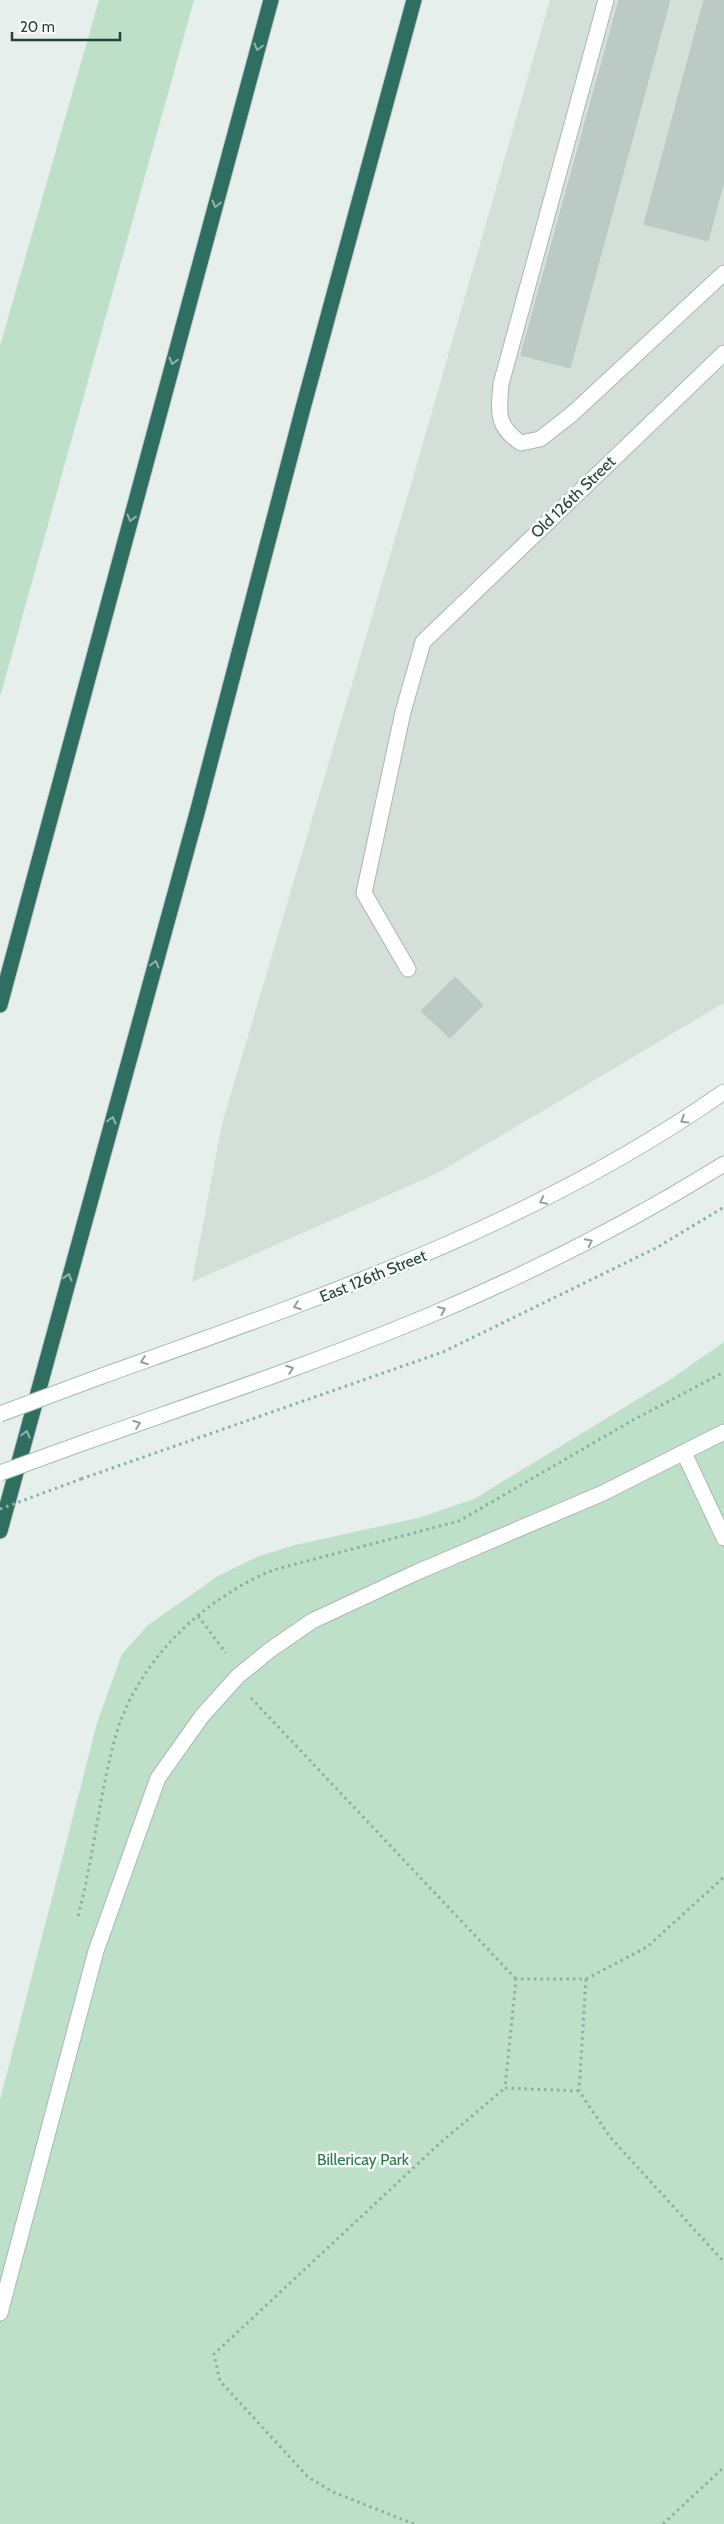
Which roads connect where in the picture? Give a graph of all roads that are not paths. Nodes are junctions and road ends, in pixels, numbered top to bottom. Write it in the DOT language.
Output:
graph roads {
  1 [pos="271,0"];
  2 [pos="414,0"];
  3 [pos="606,0"];
  4 [pos="724,273"];
  5 [pos="724,353"];
  6 [pos="408,969"];
  7 [pos="0,1005"];
  8 [pos="724,1092"];
  9 [pos="724,1164"];
  10 [pos="0,1414"];
  11 [pos="724,1432"];
  12 [pos="684,1453"];
  13 [pos="0,1473"];
  14 [pos="0,1532"];
  15 [pos="724,1538"];
  16 [pos="0,2313"];
  1 -- 7 [label="highway, one-way"];
  14 -- 2 [label="highway, one-way"];
  3 -- 4 [label="main road"];
  5 -- 6 [label="main road, Old 126th Street"];
  8 -- 10 [label="main road, East 126th Street, one-way, bridge"];
  13 -- 9 [label="main road, one-way, bridge"];
  11 -- 12 [label="main road"];
  12 -- 15 [label="main road"];
  12 -- 16 [label="main road"];
}
